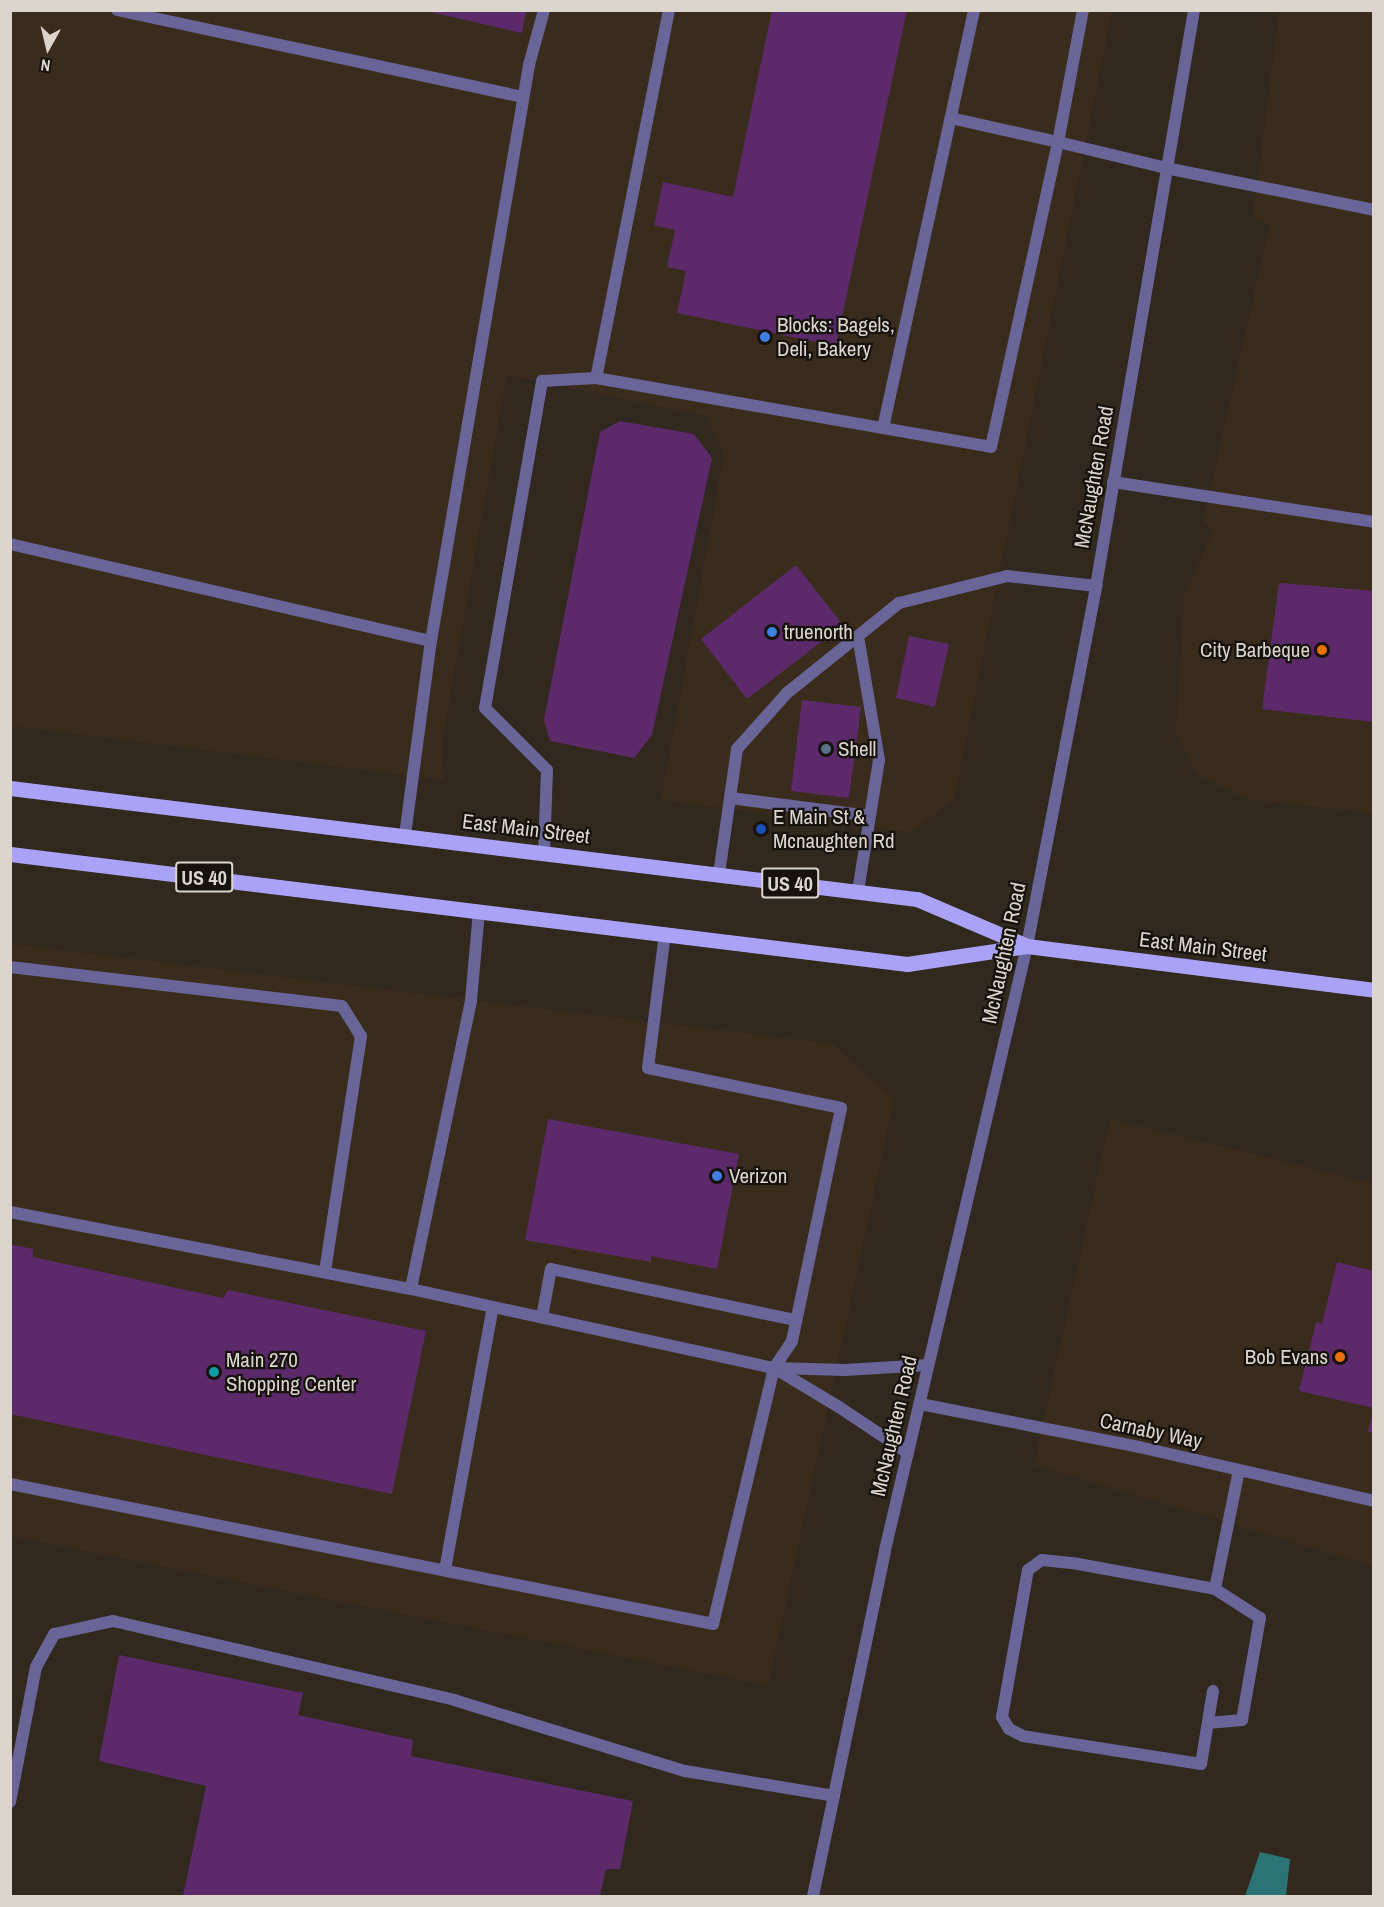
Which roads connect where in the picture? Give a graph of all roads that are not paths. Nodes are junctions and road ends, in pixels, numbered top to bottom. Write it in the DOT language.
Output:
graph roads {
  1 [pos="117,10"];
  2 [pos="544,10"];
  3 [pos="669,10"];
  4 [pos="974,10"];
  5 [pos="1083,10"];
  6 [pos="1194,10"];
  7 [pos="524,96"];
  8 [pos="951,118"];
  9 [pos="1058,142"];
  10 [pos="1166,168"];
  11 [pos="1374,210"];
  12 [pos="596,378"];
  13 [pos="883,428"];
  14 [pos="1113,482"];
  15 [pos="1374,522"];
  16 [pos="10,544"];
  17 [pos="1096,586"];
  18 [pos="858,636"];
  19 [pos="431,641"];
  20 [pos="10,788"];
  21 [pos="730,798"];
  22 [pos="870,816"];
  23 [pos="405,835"];
  24 [pos="544,852"];
  25 [pos="10,854"];
  26 [pos="719,874"];
  27 [pos="858,891"];
  28 [pos="479,911"];
  29 [pos="665,934"];
  30 [pos="1027,946"];
  31 [pos="10,967"];
  32 [pos="1374,990"];
  33 [pos="10,1212"];
  34 [pos="324,1272"];
  35 [pos="411,1289"];
  36 [pos="493,1307"];
  37 [pos="542,1317"];
  38 [pos="796,1320"];
  39 [pos="928,1365"];
  40 [pos="774,1368"];
  41 [pos="920,1404"];
  42 [pos="908,1453"];
  43 [pos="1239,1470"];
  44 [pos="10,1484"];
  45 [pos="1374,1501"];
  46 [pos="445,1570"];
  47 [pos="1215,1589"];
  48 [pos="1213,1691"];
  49 [pos="1208,1724"];
  50 [pos="834,1796"];
  51 [pos="10,1802"];
  52 [pos="813,1896"];
  1 -- 7 [label="street"];
  2 -- 7 [label="street"];
  3 -- 12 [label="street"];
  4 -- 8 [label="street"];
  5 -- 9 [label="street"];
  6 -- 10 [label="street, McNaughten Road"];
  7 -- 19 [label="street"];
  8 -- 9 [label="street"];
  8 -- 13 [label="street"];
  9 -- 10 [label="street"];
  9 -- 13 [label="street"];
  10 -- 11 [label="street"];
  10 -- 14 [label="street, McNaughten Road"];
  12 -- 13 [label="street"];
  12 -- 24 [label="street"];
  14 -- 15 [label="street"];
  14 -- 17 [label="street, McNaughten Road"];
  16 -- 19 [label="street"];
  17 -- 18 [label="street"];
  17 -- 30 [label="street, McNaughten Road"];
  18 -- 21 [label="street"];
  18 -- 22 [label="street"];
  19 -- 23 [label="street"];
  20 -- 23 [label="main road, East Main Street / US 40"];
  21 -- 22 [label="street"];
  21 -- 26 [label="street"];
  22 -- 27 [label="street"];
  23 -- 24 [label="main road, East Main Street / US 40"];
  24 -- 26 [label="main road, East Main Street / US 40"];
  25 -- 28 [label="main road, East Main Street / US 40"];
  26 -- 27 [label="main road, East Main Street / US 40"];
  27 -- 30 [label="main road, East Main Street / US 40"];
  28 -- 29 [label="main road, East Main Street / US 40"];
  28 -- 35 [label="street"];
  29 -- 30 [label="main road, East Main Street / US 40"];
  29 -- 38 [label="street"];
  30 -- 32 [label="main road, East Main Street / US 40"];
  30 -- 39 [label="street, McNaughten Road"];
  31 -- 34 [label="street"];
  33 -- 34 [label="street"];
  34 -- 35 [label="street"];
  35 -- 36 [label="street"];
  36 -- 37 [label="street"];
  36 -- 46 [label="street"];
  37 -- 38 [label="street"];
  37 -- 40 [label="street"];
  38 -- 40 [label="street"];
  39 -- 40 [label="street"];
  39 -- 41 [label="street, McNaughten Road"];
  40 -- 42 [label="street"];
  40 -- 46 [label="street"];
  41 -- 42 [label="street, McNaughten Road"];
  41 -- 43 [label="street, Carnaby Way"];
  42 -- 50 [label="street, McNaughten Road"];
  43 -- 45 [label="street, Carnaby Way"];
  43 -- 47 [label="street"];
  44 -- 46 [label="street"];
  47 -- 49 [label="street"];
  47 -- 49 [label="street"];
  48 -- 49 [label="street"];
  50 -- 51 [label="street"];
  50 -- 52 [label="street, McNaughten Road"];
}
